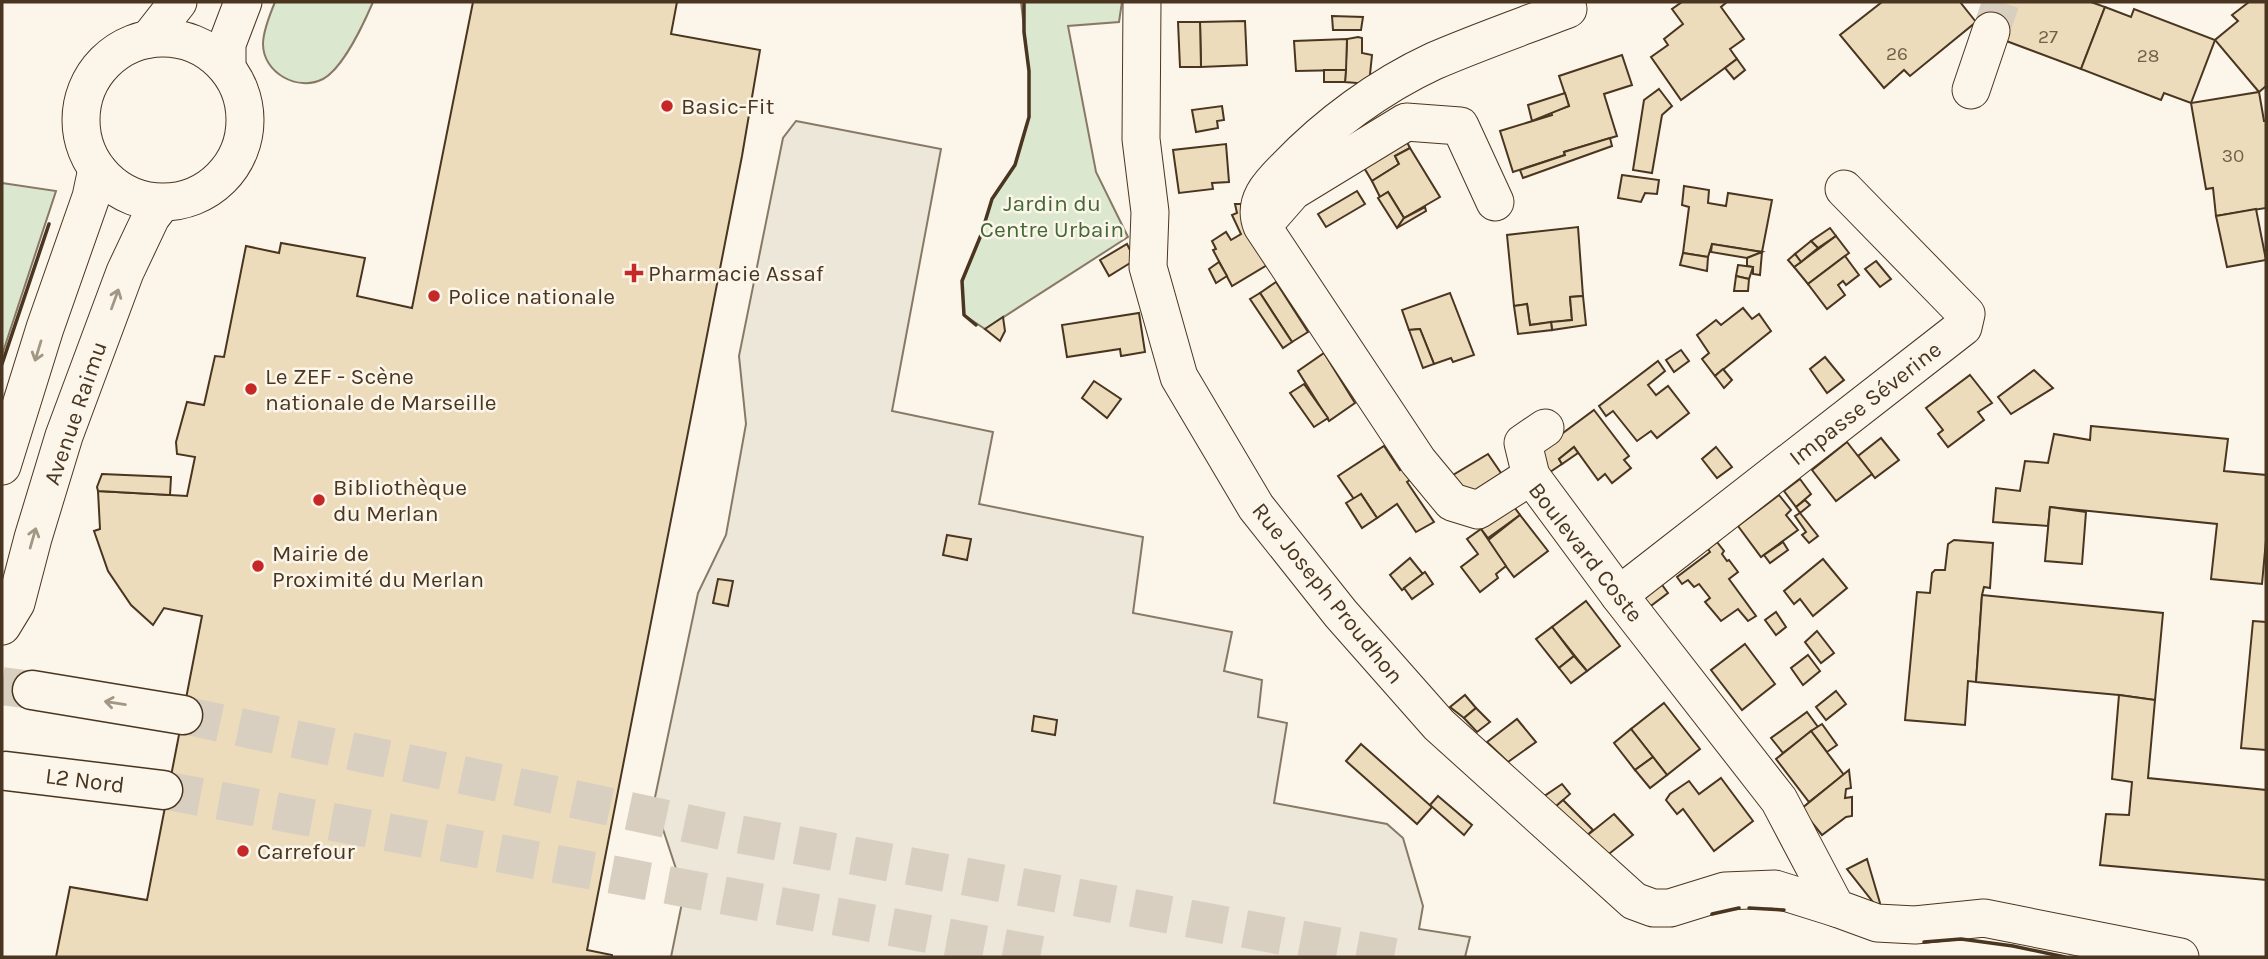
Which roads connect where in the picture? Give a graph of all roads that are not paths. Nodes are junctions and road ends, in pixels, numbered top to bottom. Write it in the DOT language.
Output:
graph roads {
  1 [pos="178,2"];
  2 [pos="243,2"];
  3 [pos="1142,2"];
  4 [pos="1568,9"];
  5 [pos="1991,31"];
  6 [pos="149,39"];
  7 [pos="227,65"];
  8 [pos="1971,90"];
  9 [pos="97,169"];
  10 [pos="1844,189"];
  11 [pos="1495,202"];
  12 [pos="161,204"];
  13 [pos="1262,226"];
  14 [pos="1545,428"];
  15 [pos="2,466"];
  16 [pos="1531,475"];
  17 [pos="1619,595"];
  18 [pos="2,626"];
  19 [pos="32,690"];
  20 [pos="183,715"];
  21 [pos="6,771"];
  22 [pos="163,790"];
  23 [pos="1836,908"];
  24 [pos="2180,957"];
  1 -- 6 [label="street"];
  2 -- 7 [label="street"];
  3 -- 23 [label="street, Rue Joseph Proudhon"];
  4 -- 13 [label="street"];
  5 -- 8 [label="street"];
  6 -- 7 [label="street"];
  6 -- 9 [label="street"];
  7 -- 12 [label="street"];
  9 -- 12 [label="street"];
  9 -- 15 [label="street, one-way"];
  10 -- 17 [label="street, Impasse Séverine"];
  11 -- 13 [label="street"];
  18 -- 12 [label="street, Avenue Raimu, one-way"];
  13 -- 16 [label="street, Boulevard Coste"];
  14 -- 16 [label="street"];
  16 -- 17 [label="street, Boulevard Coste"];
  17 -- 23 [label="street, Boulevard Coste"];
  20 -- 19 [label="highway, one-way"];
  21 -- 22 [label="highway, L2 Nord"];
  23 -- 24 [label="street"];
}
